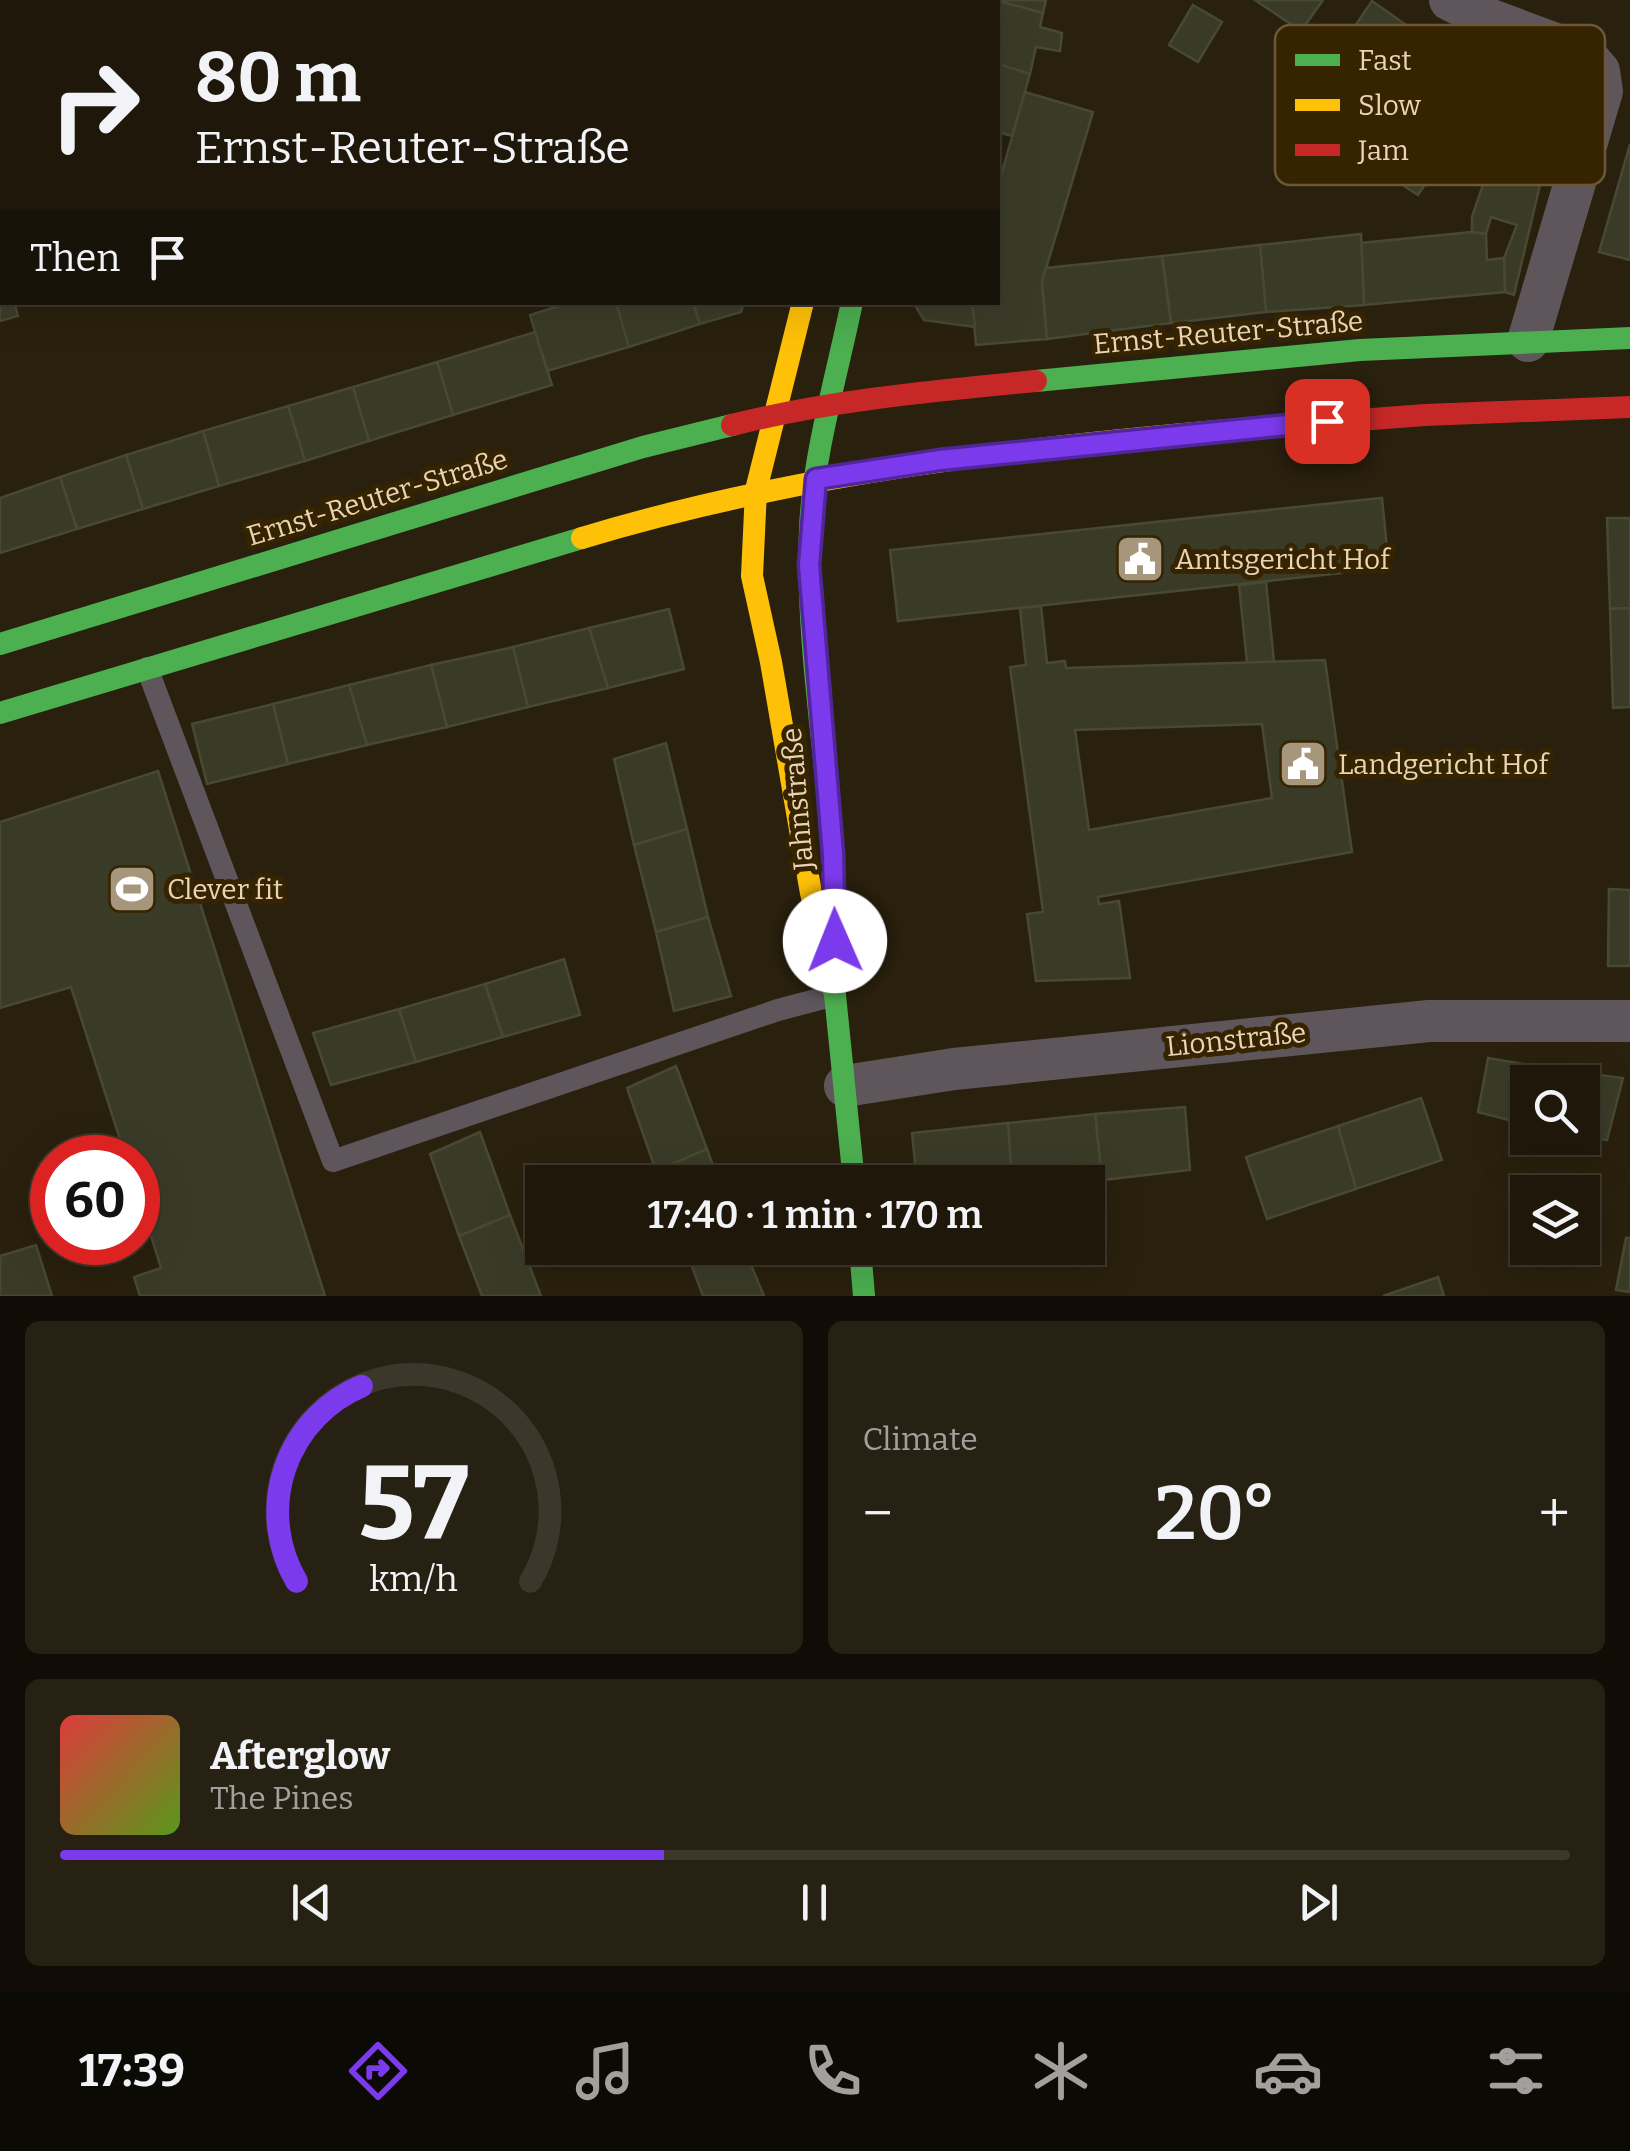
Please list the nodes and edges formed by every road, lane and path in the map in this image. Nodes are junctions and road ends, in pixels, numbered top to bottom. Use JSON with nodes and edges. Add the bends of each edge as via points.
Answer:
{"nodes":[{"id":1,"x":1450,"y":0,"type":"edge"},
{"id":2,"x":1504,"y":25,"type":"edge"},
{"id":3,"x":1574,"y":185,"type":"edge"},
{"id":4,"x":802,"y":305,"type":"edge"},
{"id":5,"x":851,"y":305,"type":"edge"},
{"id":6,"x":1630,"y":338,"type":"edge"},
{"id":7,"x":1528,"y":341,"type":"junction"},
{"id":8,"x":834,"y":404,"type":"junction"},
{"id":9,"x":1630,"y":407,"type":"edge"},
{"id":10,"x":774,"y":414,"type":"junction"},
{"id":11,"x":816,"y":479,"type":"junction"},
{"id":12,"x":756,"y":490,"type":"junction"},
{"id":13,"x":0,"y":644,"type":"edge"},
{"id":14,"x":147,"y":668,"type":"junction"},
{"id":15,"x":0,"y":713,"type":"edge"},
{"id":16,"x":833,"y":854,"type":"dead end"},
{"id":17,"x":835,"y":892,"type":"dead end"},
{"id":18,"x":834,"y":995,"type":"junction"},
{"id":19,"x":1630,"y":1021,"type":"edge"},
{"id":20,"x":845,"y":1086,"type":"junction"},
{"id":21,"x":852,"y":1165,"type":"edge"},
{"id":22,"x":861,"y":1265,"type":"edge"},
{"id":23,"x":864,"y":1296,"type":"edge"}],
"edges":[{"from":1,"to":2,"type":"street"},
{"from":3,"to":7,"type":"street"},
{"from":4,"to":10,"type":"main road"},
{"from":5,"to":8,"type":"main road"},
{"from":6,"to":7,"type":"main road","name":"Ernst-Reuter-Straße"},
{"from":7,"to":8,"type":"main road","name":"Ernst-Reuter-Straße","via":[[1171,366]]},
{"from":8,"to":10,"type":"main road","name":"Ernst-Reuter-Straße"},
{"from":8,"to":11,"type":"main road","name":"Jahnstraße"},
{"from":9,"to":11,"type":"main road","via":[[1424,414],[1175,434]]},
{"from":10,"to":12,"type":"main road","name":"Jahnstraße"},
{"from":10,"to":13,"type":"main road","name":"Ernst-Reuter-Straße","via":[[643,447]]},
{"from":11,"to":12,"type":"main road"},
{"from":11,"to":16,"type":"main road","name":"Jahnstraße","via":[[810,590]]},
{"from":12,"to":14,"type":"main road"},
{"from":12,"to":18,"type":"main road","name":"Jahnstraße","via":[[754,589]]},
{"from":14,"to":15,"type":"main road"},
{"from":14,"to":18,"type":"lane","via":[[333,1161]]},
{"from":17,"to":18,"type":"main road","name":"Jahnstraße"},
{"from":18,"to":20,"type":"main road","name":"Jahnstraße"},
{"from":19,"to":20,"type":"street","name":"Lionstraße","via":[[1429,1021]]},
{"from":20,"to":21,"type":"main road","name":"Jahnstraße"},
{"from":22,"to":23,"type":"main road"}]}
